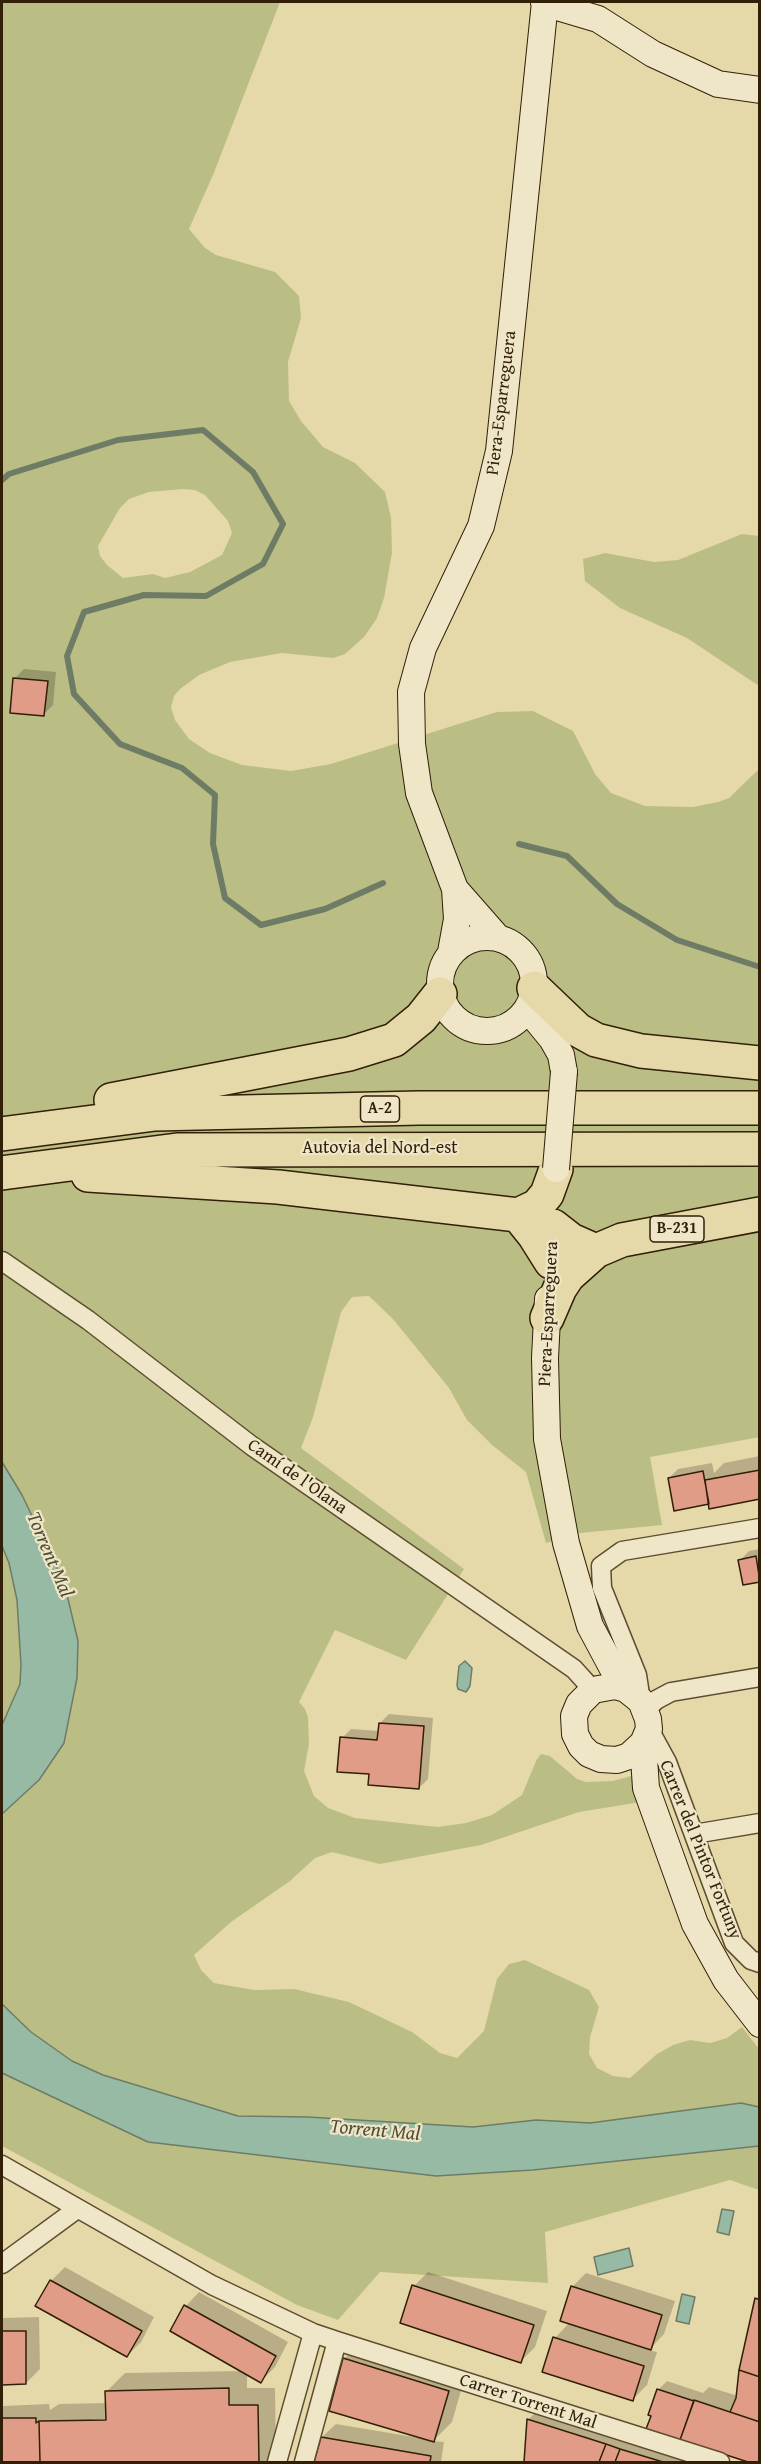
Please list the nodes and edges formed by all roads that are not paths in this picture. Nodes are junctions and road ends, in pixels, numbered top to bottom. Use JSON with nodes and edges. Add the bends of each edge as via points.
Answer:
{"nodes":[{"id":1,"x":545,"y":2,"type":"edge"},
{"id":2,"x":759,"y":90,"type":"edge"},
{"id":3,"x":455,"y":890,"type":"junction"},
{"id":4,"x":498,"y":938,"type":"junction"},
{"id":5,"x":451,"y":952,"type":"junction"},
{"id":6,"x":440,"y":994,"type":"junction"},
{"id":7,"x":530,"y":1000,"type":"junction"},
{"id":8,"x":759,"y":1063,"type":"edge"},
{"id":9,"x":759,"y":1108,"type":"edge"},
{"id":10,"x":2,"y":1123,"type":"edge"},
{"id":11,"x":2,"y":1134,"type":"edge"},
{"id":12,"x":759,"y":1149,"type":"edge"},
{"id":13,"x":36,"y":1167,"type":"junction"},
{"id":14,"x":2,"y":1173,"type":"edge"},
{"id":15,"x":556,"y":1181,"type":"junction"},
{"id":16,"x":759,"y":1214,"type":"edge"},
{"id":17,"x":518,"y":1215,"type":"junction"},
{"id":18,"x":553,"y":1226,"type":"junction"},
{"id":19,"x":596,"y":1251,"type":"junction"},
{"id":20,"x":2,"y":1261,"type":"edge"},
{"id":21,"x":551,"y":1262,"type":"junction"},
{"id":22,"x":547,"y":1318,"type":"junction"},
{"id":23,"x":759,"y":1528,"type":"edge"},
{"id":24,"x":590,"y":1626,"type":"junction"},
{"id":25,"x":759,"y":1677,"type":"edge"},
{"id":26,"x":594,"y":1690,"type":"junction"},
{"id":27,"x":641,"y":1714,"type":"junction"},
{"id":28,"x":617,"y":1760,"type":"junction"},
{"id":29,"x":646,"y":1788,"type":"junction"},
{"id":30,"x":759,"y":1823,"type":"edge"},
{"id":31,"x":694,"y":1834,"type":"junction"},
{"id":32,"x":759,"y":1963,"type":"edge"},
{"id":33,"x":751,"y":2003,"type":"edge"},
{"id":34,"x":759,"y":2024,"type":"edge"},
{"id":35,"x":2,"y":2165,"type":"edge"},
{"id":36,"x":77,"y":2209,"type":"junction"},
{"id":37,"x":2,"y":2264,"type":"edge"},
{"id":38,"x":313,"y":2333,"type":"junction"},
{"id":39,"x":337,"y":2341,"type":"junction"},
{"id":40,"x":277,"y":2463,"type":"edge"},
{"id":41,"x":304,"y":2463,"type":"edge"},
{"id":42,"x":720,"y":2463,"type":"edge"}],
"edges":[{"from":1,"to":2,"type":"main road","via":[[598,19],[653,54],[718,84]]},
{"from":1,"to":3,"type":"main road","name":"Piera-Esparreguera","via":[[499,451],[481,526],[423,648],[411,692],[412,744],[419,793]]},
{"from":3,"to":4,"type":"main road","name":"Piera-Esparreguera"},
{"from":3,"to":5,"type":"main road","name":"Piera-Esparreguera","via":[[458,920]]},
{"from":4,"to":5,"type":"main road","via":[[481,936],[467,940]]},
{"from":4,"to":7,"type":"main road","name":"Piera-Esparreguera","via":[[520,950],[529,961]]},
{"from":5,"to":6,"type":"main road","name":"Piera-Esparreguera","via":[[440,977]]},
{"from":6,"to":7,"type":"main road","via":[[456,1020],[477,1030],[500,1029],[514,1022]]},
{"from":6,"to":10,"type":"highway","via":[[421,1018],[394,1040],[349,1054]]},
{"from":7,"to":8,"type":"highway","via":[[596,1040],[641,1051]]},
{"from":7,"to":15,"type":"main road","name":"Piera-Esparreguera","number":"B-231","bridge":true,"via":[[534,1017],[561,1055],[564,1072]]},
{"from":9,"to":11,"type":"highway","name":"Autovia del Nord-est","number":"A-2","via":[[418,1108],[155,1114]]},
{"from":12,"to":13,"type":"highway","name":"Autovia del Nord-est","number":"A-2","via":[[177,1150]]},
{"from":13,"to":14,"type":"highway","name":"Autovia del Nord-est","number":"A-2"},
{"from":13,"to":17,"type":"highway","via":[[95,1177],[278,1187]]},
{"from":15,"to":17,"type":"highway","via":[[537,1206]]},
{"from":15,"to":18,"type":"main road","name":"Piera-Esparreguera","number":"B-231"},
{"from":16,"to":19,"type":"highway","number":"B-231","via":[[622,1240]]},
{"from":17,"to":21,"type":"highway"},
{"from":18,"to":19,"type":"highway","via":[[571,1240]]},
{"from":18,"to":21,"type":"main road","name":"Piera-Esparreguera","number":"B-231"},
{"from":19,"to":22,"type":"highway","number":"B-231","via":[[568,1276]]},
{"from":20,"to":26,"type":"street","name":"Camí de l'Olana","via":[[88,1320],[252,1446],[574,1669]]},
{"from":21,"to":22,"type":"main road","name":"Piera-Esparreguera","number":"B-231"},
{"from":22,"to":24,"type":"main road","name":"Piera-Esparreguera","number":"B-231","via":[[545,1411],[550,1465],[566,1543]]},
{"from":23,"to":27,"type":"street","name":"Carrer del Pintor Fortuny","via":[[622,1551],[601,1566],[602,1588],[637,1675]]},
{"from":24,"to":26,"type":"main road","name":"Piera-Esparreguera","number":"B-231"},
{"from":24,"to":27,"type":"main road","name":"Piera-Esparreguera","number":"B-231"},
{"from":25,"to":27,"type":"street","via":[[671,1692]]},
{"from":26,"to":27,"type":"main road","via":[[615,1686]]},
{"from":26,"to":28,"type":"main road","via":[[579,1704],[574,1716],[575,1734],[589,1754],[601,1760]]},
{"from":27,"to":28,"type":"main road","via":[[629,1756]]},
{"from":27,"to":29,"type":"main road","name":"Piera-Esparreguera","number":"B-231"},
{"from":27,"to":31,"type":"street","name":"Carrer del Pintor Fortuny","via":[[667,1762]]},
{"from":28,"to":29,"type":"main road","number":"B-231"},
{"from":29,"to":33,"type":"main road","number":"B-231","via":[[695,1924]]},
{"from":30,"to":31,"type":"street"},
{"from":31,"to":32,"type":"street","name":"Carrer del Pintor Fortuny","via":[[734,1943]]},
{"from":33,"to":34,"type":"main road","number":"B-231"},
{"from":35,"to":36,"type":"street"},
{"from":36,"to":37,"type":"street"},
{"from":36,"to":38,"type":"street","via":[[212,2285]]},
{"from":38,"to":39,"type":"street","name":"Carrer Torrent Mal"},
{"from":38,"to":40,"type":"street"},
{"from":39,"to":41,"type":"street"},
{"from":39,"to":42,"type":"street","name":"Carrer Torrent Mal"}]}
